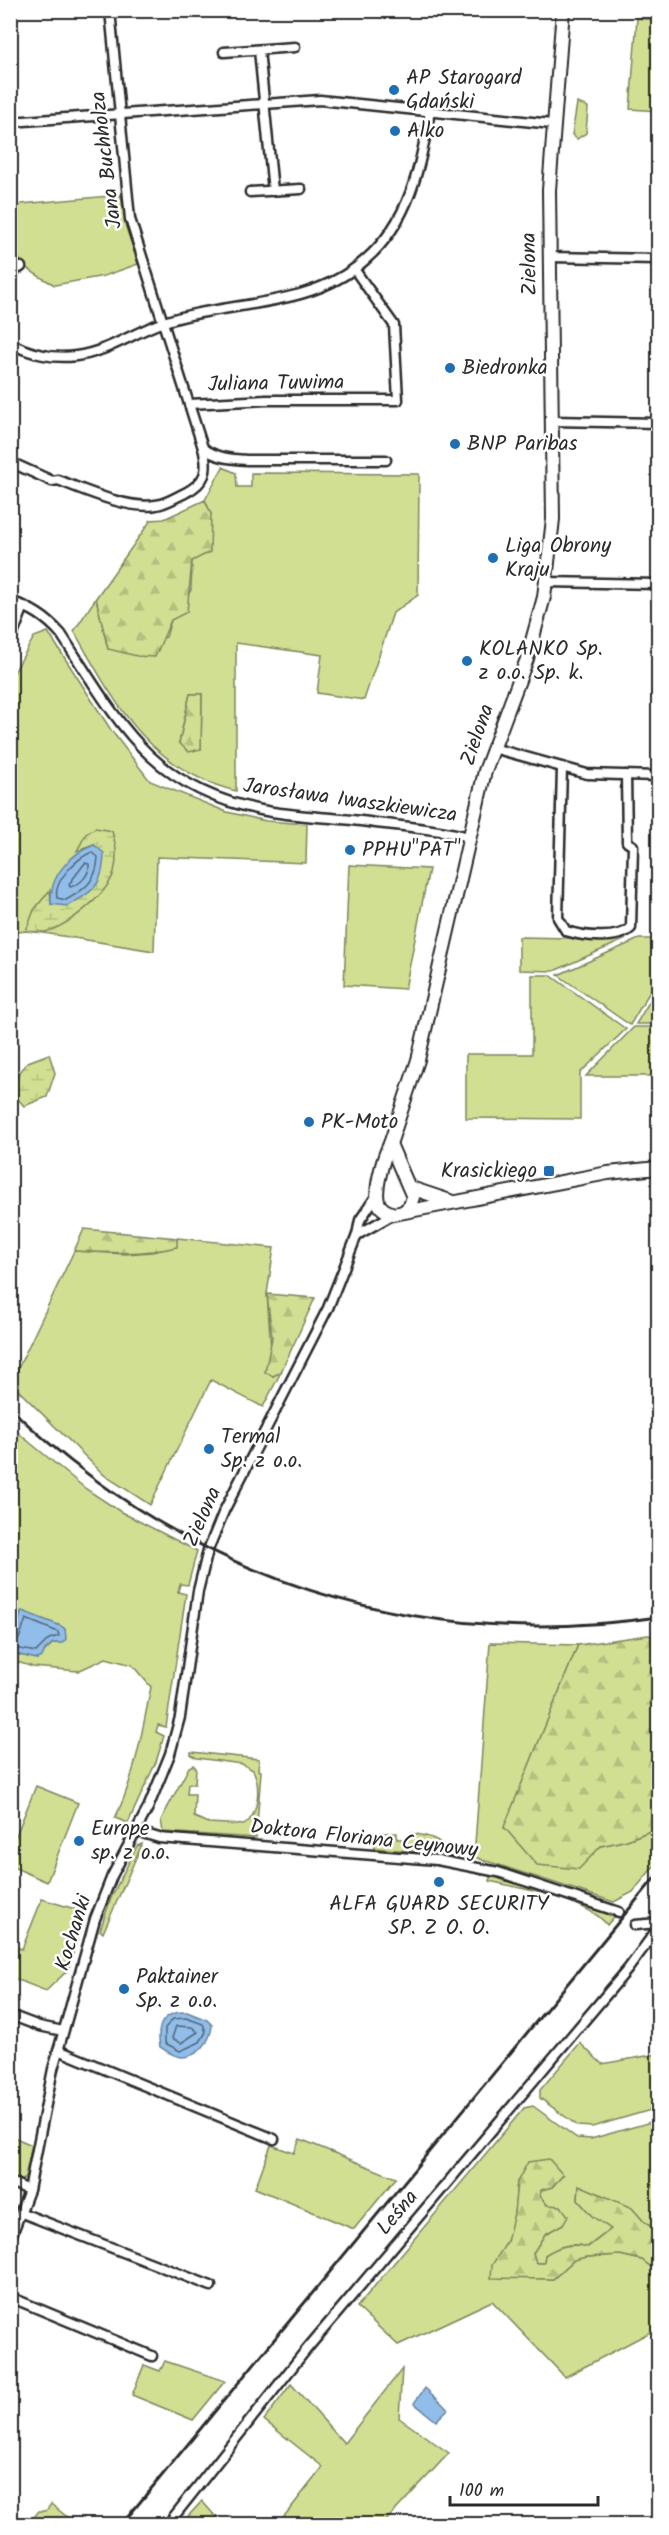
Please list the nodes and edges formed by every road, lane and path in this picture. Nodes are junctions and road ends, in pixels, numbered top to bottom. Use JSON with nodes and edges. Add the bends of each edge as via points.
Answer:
{"nodes":[{"id":1,"x":110,"y":10,"type":"edge"},
{"id":2,"x":563,"y":10,"type":"edge"},
{"id":3,"x":295,"y":47,"type":"dead end"},
{"id":4,"x":259,"y":50,"type":"junction"},
{"id":5,"x":224,"y":52,"type":"dead end"},
{"id":6,"x":264,"y":103,"type":"junction"},
{"id":7,"x":430,"y":111,"type":"junction"},
{"id":8,"x":119,"y":114,"type":"junction"},
{"id":9,"x":10,"y":122,"type":"edge"},
{"id":10,"x":552,"y":124,"type":"junction"},
{"id":11,"x":301,"y":189,"type":"dead end"},
{"id":12,"x":273,"y":190,"type":"junction"},
{"id":13,"x":250,"y":192,"type":"dead end"},
{"id":14,"x":553,"y":257,"type":"junction"},
{"id":15,"x":658,"y":259,"type":"edge"},
{"id":16,"x":21,"y":267,"type":"dead end"},
{"id":17,"x":354,"y":269,"type":"junction"},
{"id":18,"x":10,"y":273,"type":"edge"},
{"id":19,"x":162,"y":322,"type":"junction"},
{"id":20,"x":10,"y":343,"type":"edge"},
{"id":21,"x":189,"y":404,"type":"junction"},
{"id":22,"x":552,"y":421,"type":"junction"},
{"id":23,"x":658,"y":423,"type":"edge"},
{"id":24,"x":204,"y":448,"type":"junction"},
{"id":25,"x":386,"y":460,"type":"dead end"},
{"id":26,"x":10,"y":462,"type":"edge"},
{"id":27,"x":546,"y":582,"type":"junction"},
{"id":28,"x":658,"y":584,"type":"edge"},
{"id":29,"x":10,"y":601,"type":"edge"},
{"id":30,"x":24,"y":606,"type":"junction"},
{"id":31,"x":10,"y":642,"type":"edge"},
{"id":32,"x":493,"y":748,"type":"junction"},
{"id":33,"x":562,"y":768,"type":"junction"},
{"id":34,"x":626,"y":775,"type":"junction"},
{"id":35,"x":658,"y":776,"type":"edge"},
{"id":36,"x":468,"y":837,"type":"junction"},
{"id":37,"x":390,"y":1143,"type":"junction"},
{"id":38,"x":658,"y":1168,"type":"edge"},
{"id":39,"x":409,"y":1185,"type":"junction"},
{"id":40,"x":378,"y":1191,"type":"junction"},
{"id":41,"x":450,"y":1202,"type":"junction"},
{"id":42,"x":398,"y":1213,"type":"junction"},
{"id":43,"x":357,"y":1235,"type":"junction"},
{"id":44,"x":136,"y":1831,"type":"junction"},
{"id":45,"x":619,"y":1912,"type":"dead end"},
{"id":46,"x":658,"y":1923,"type":"edge"},
{"id":47,"x":635,"y":1925,"type":"dead end"},
{"id":48,"x":658,"y":1928,"type":"edge"},
{"id":49,"x":10,"y":2015,"type":"edge"},
{"id":50,"x":63,"y":2031,"type":"junction"},
{"id":51,"x":58,"y":2050,"type":"junction"},
{"id":52,"x":274,"y":2139,"type":"dead end"},
{"id":53,"x":10,"y":2182,"type":"edge"},
{"id":54,"x":29,"y":2190,"type":"junction"},
{"id":55,"x":22,"y":2213,"type":"junction"},
{"id":56,"x":10,"y":2240,"type":"edge"},
{"id":57,"x":211,"y":2286,"type":"dead end"},
{"id":58,"x":10,"y":2297,"type":"edge"},
{"id":59,"x":152,"y":2356,"type":"dead end"},
{"id":60,"x":168,"y":2524,"type":"edge"}],
"edges":[{"from":1,"to":8,"type":"street","name":"Jana Buchholza"},
{"from":2,"to":10,"type":"street","name":"Zielona"},
{"from":3,"to":4,"type":"street"},
{"from":4,"to":5,"type":"street"},
{"from":4,"to":6,"type":"street"},
{"from":6,"to":7,"type":"street","via":[[334,100]]},
{"from":6,"to":8,"type":"street"},
{"from":6,"to":12,"type":"street"},
{"from":7,"to":10,"type":"street"},
{"from":7,"to":17,"type":"street","via":[[404,212],[389,236]]},
{"from":8,"to":9,"type":"street"},
{"from":8,"to":19,"type":"street","name":"Jana Buchholza","via":[[130,219]]},
{"from":10,"to":14,"type":"street","name":"Zielona"},
{"from":11,"to":12,"type":"street"},
{"from":12,"to":13,"type":"street"},
{"from":14,"to":15,"type":"street"},
{"from":14,"to":22,"type":"street","name":"Zielona"},
{"from":16,"to":18,"type":"street"},
{"from":17,"to":19,"type":"street","via":[[328,284],[289,296]]},
{"from":17,"to":21,"type":"street","name":"Juliana Tuwima","via":[[394,325],[398,400]]},
{"from":19,"to":20,"type":"street","via":[[76,356],[44,355]]},
{"from":19,"to":21,"type":"street","name":"Jana Buchholza"},
{"from":21,"to":24,"type":"street","name":"Juliana Tuwima"},
{"from":22,"to":23,"type":"street"},
{"from":22,"to":27,"type":"street","name":"Zielona","via":[[553,519]]},
{"from":24,"to":25,"type":"street","via":[[213,455],[247,460]]},
{"from":24,"to":26,"type":"street","name":"Juliana Tuwima","via":[[207,472],[198,486],[165,503],[145,506],[52,481]]},
{"from":27,"to":28,"type":"street"},
{"from":27,"to":32,"type":"street","name":"Zielona","via":[[534,636]]},
{"from":29,"to":30,"type":"street","name":"Jarosława Iwaszkiewicza"},
{"from":30,"to":31,"type":"street"},
{"from":30,"to":36,"type":"street","name":"Jarosława Iwaszkiewicza","via":[[49,620],[61,633],[127,734],[147,755],[191,786],[263,811]]},
{"from":32,"to":33,"type":"street"},
{"from":32,"to":36,"type":"street","name":"Zielona"},
{"from":33,"to":34,"type":"street","via":[[587,774]]},
{"from":33,"to":34,"type":"street","via":[[558,918],[566,931],[577,935],[619,935],[631,928],[633,846],[627,842]]},
{"from":34,"to":35,"type":"street"},
{"from":36,"to":37,"type":"street","name":"Zielona","via":[[418,1060]]},
{"from":37,"to":39,"type":"street"},
{"from":37,"to":40,"type":"street","name":"Zielona","via":[[384,1153]]},
{"from":38,"to":41,"type":"street","via":[[608,1173]]},
{"from":39,"to":40,"type":"street","via":[[397,1178],[386,1180]]},
{"from":39,"to":41,"type":"street"},
{"from":39,"to":42,"type":"street","via":[[413,1197],[410,1206]]},
{"from":40,"to":42,"type":"street","via":[[379,1204],[385,1211]]},
{"from":40,"to":43,"type":"street","name":"Zielona","via":[[360,1220]]},
{"from":41,"to":42,"type":"street"},
{"from":42,"to":43,"type":"street"},
{"from":43,"to":44,"type":"street","name":"Zielona","via":[[323,1318],[211,1541],[200,1580],[180,1717],[161,1781]]},
{"from":44,"to":45,"type":"street","name":"Doktora Floriana Ceynowy","via":[[159,1838],[437,1860],[498,1872]]},
{"from":44,"to":50,"type":"street","name":"Kochanki","via":[[102,1900]]},
{"from":46,"to":47,"type":"street"},
{"from":48,"to":60,"type":"street","name":"Leśna","via":[[628,1969],[306,2350]]},
{"from":49,"to":50,"type":"street"},
{"from":50,"to":51,"type":"street","name":"Kochanki"},
{"from":51,"to":52,"type":"street"},
{"from":51,"to":54,"type":"street","name":"Kochanki"},
{"from":53,"to":54,"type":"street"},
{"from":54,"to":55,"type":"street","name":"Kochanki"},
{"from":55,"to":56,"type":"street","name":"Kochanki"},
{"from":55,"to":57,"type":"street"},
{"from":58,"to":59,"type":"street"}]}
